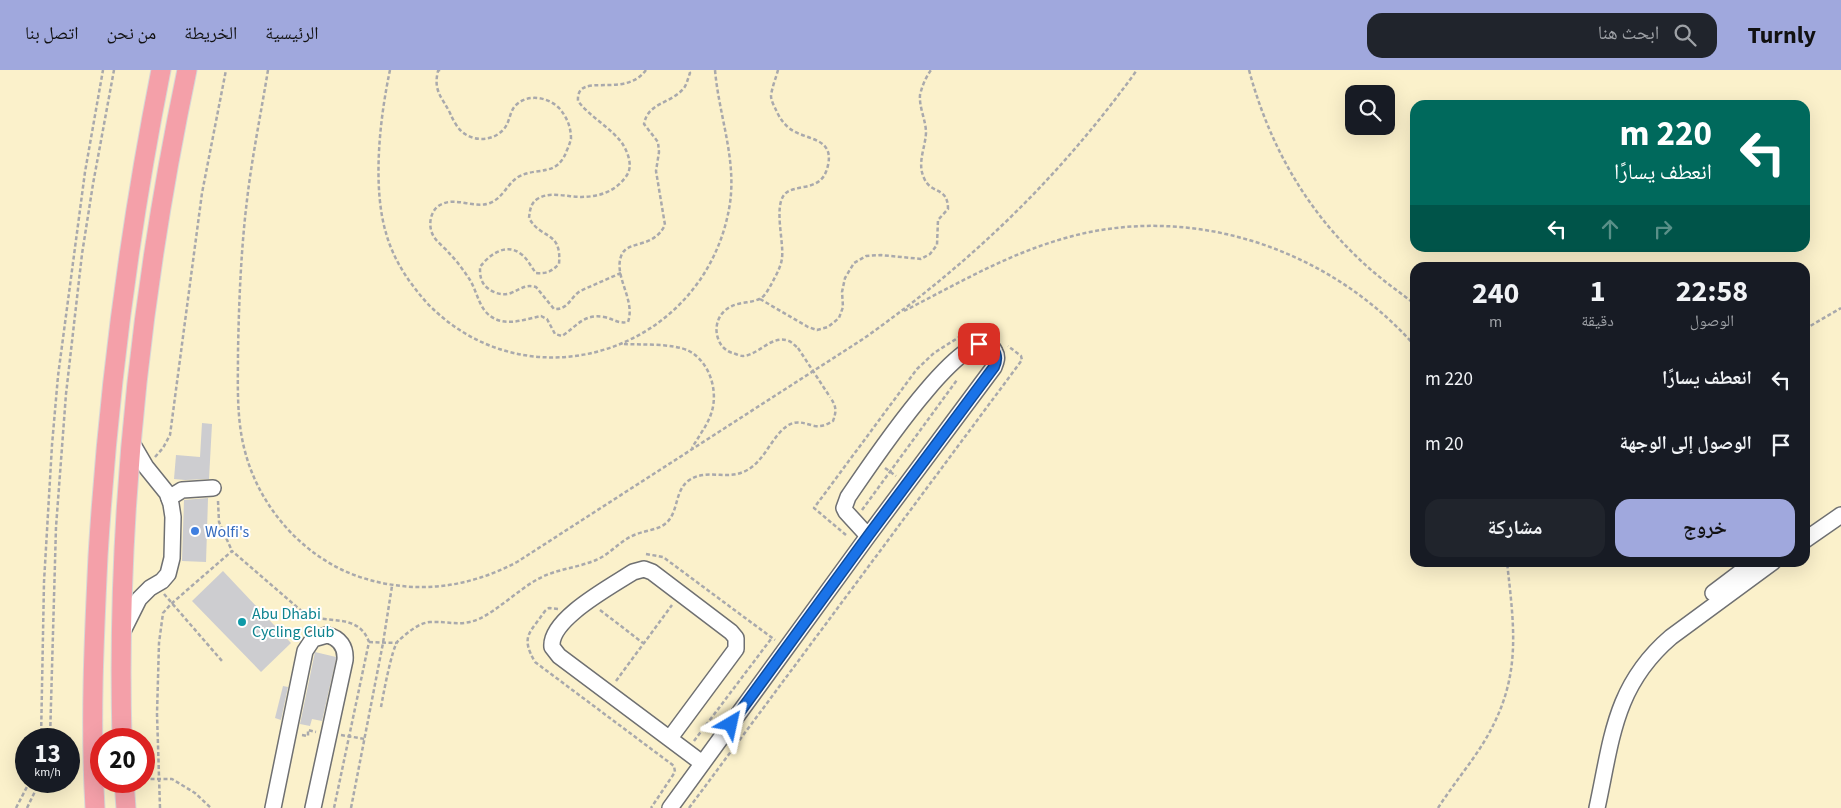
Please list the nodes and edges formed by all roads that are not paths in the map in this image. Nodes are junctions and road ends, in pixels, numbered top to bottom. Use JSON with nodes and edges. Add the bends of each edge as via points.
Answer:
{"nodes":[{"id":1,"x":161,"y":70,"type":"edge"},
{"id":2,"x":187,"y":70,"type":"edge"},
{"id":3,"x":132,"y":443,"type":"junction"},
{"id":4,"x":213,"y":488,"type":"road end"},
{"id":5,"x":169,"y":498,"type":"junction"},
{"id":6,"x":1841,"y":502,"type":"edge"},
{"id":7,"x":1841,"y":515,"type":"edge"},
{"id":8,"x":1810,"y":524,"type":"edge"},
{"id":9,"x":868,"y":536,"type":"junction"},
{"id":10,"x":1810,"y":537,"type":"edge"},
{"id":11,"x":1747,"y":567,"type":"edge"},
{"id":12,"x":1766,"y":567,"type":"edge"},
{"id":13,"x":122,"y":636,"type":"junction"},
{"id":14,"x":122,"y":728,"type":"edge"},
{"id":15,"x":670,"y":738,"type":"junction"},
{"id":16,"x":702,"y":763,"type":"junction"},
{"id":17,"x":125,"y":793,"type":"edge"},
{"id":18,"x":95,"y":808,"type":"edge"},
{"id":19,"x":126,"y":808,"type":"edge"},
{"id":20,"x":273,"y":808,"type":"edge"},
{"id":21,"x":312,"y":808,"type":"edge"},
{"id":22,"x":670,"y":808,"type":"edge"},
{"id":23,"x":1588,"y":808,"type":"edge"},
{"id":24,"x":1597,"y":808,"type":"edge"}],
"edges":[{"from":1,"to":18,"type":"main road","via":[[127,262],[108,422],[94,666],[92,750]]},
{"from":2,"to":3,"type":"main road","via":[[154,258]]},
{"from":3,"to":5,"type":"street"},
{"from":3,"to":13,"type":"main road","via":[[124,543]]},
{"from":4,"to":5,"type":"street","via":[[182,490]]},
{"from":5,"to":13,"type":"street","via":[[173,517],[172,558],[168,574],[139,599]]},
{"from":6,"to":8,"type":"street"},
{"from":7,"to":10,"type":"street"},
{"from":9,"to":9,"type":"street","via":[[994,367],[995,352],[988,345],[974,347],[934,380],[845,502],[848,527]]},
{"from":9,"to":16,"type":"street"},
{"from":11,"to":23,"type":"street","via":[[1652,640],[1630,668],[1608,718]]},
{"from":12,"to":24,"type":"street","via":[[1671,636],[1640,669],[1619,710]]},
{"from":13,"to":14,"type":"main road"},
{"from":15,"to":15,"type":"street","via":[[737,646],[736,638],[652,572],[640,569],[572,612],[553,636],[552,647],[559,656]]},
{"from":15,"to":16,"type":"street"},
{"from":16,"to":22,"type":"street"},
{"from":17,"to":19,"type":"main road"},
{"from":20,"to":21,"type":"street","via":[[305,651],[313,639],[327,635],[340,642],[345,660]]}]}
